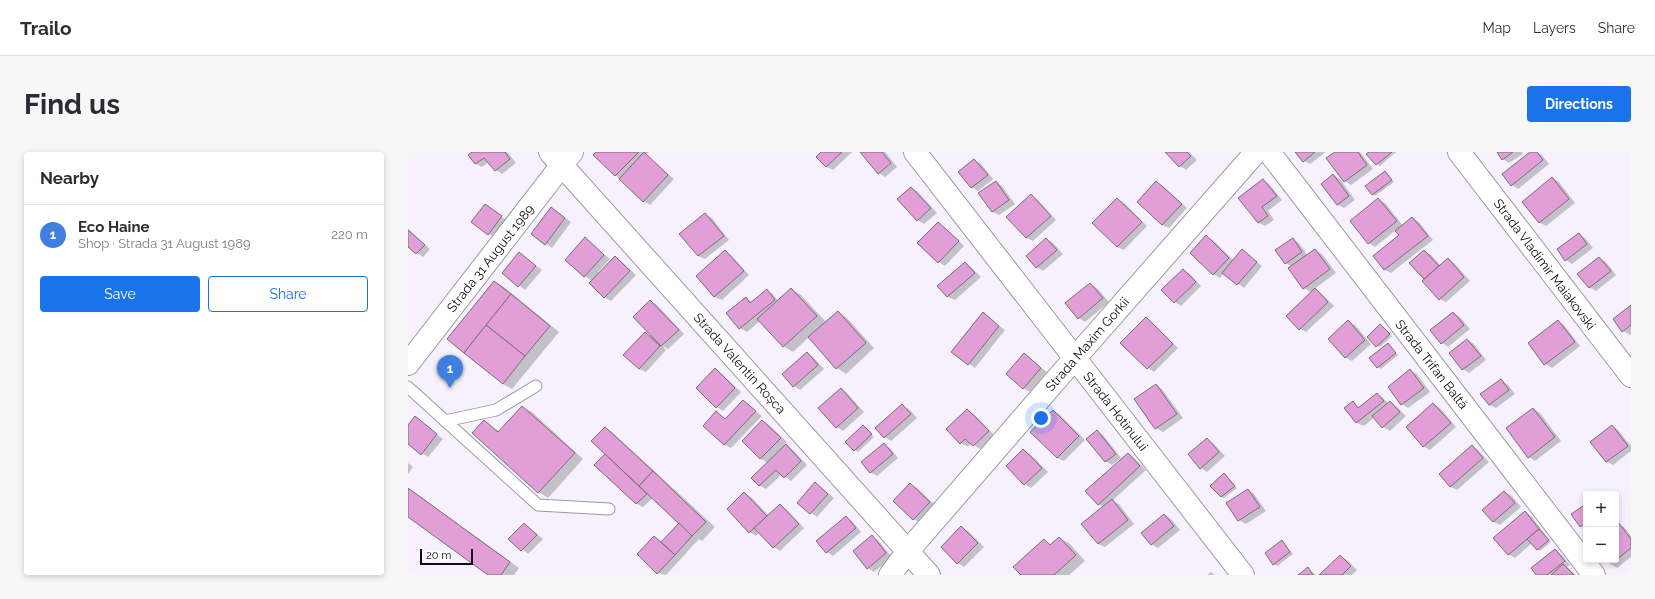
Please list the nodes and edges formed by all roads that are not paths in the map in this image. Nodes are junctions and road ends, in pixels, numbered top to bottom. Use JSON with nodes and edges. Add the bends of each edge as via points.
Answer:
{"nodes":[{"id":1,"x":915,"y":152,"type":"edge"},
{"id":2,"x":1256,"y":152,"type":"edge"},
{"id":3,"x":1269,"y":152,"type":"edge"},
{"id":4,"x":1459,"y":152,"type":"edge"},
{"id":5,"x":562,"y":156,"type":"edge"},
{"id":6,"x":1075,"y":358,"type":"junction"},
{"id":7,"x":408,"y":364,"type":"edge"},
{"id":8,"x":1631,"y":376,"type":"edge"},
{"id":9,"x":536,"y":386,"type":"dead end"},
{"id":10,"x":408,"y":387,"type":"edge"},
{"id":11,"x":445,"y":421,"type":"junction"},
{"id":12,"x":610,"y":509,"type":"dead end"},
{"id":13,"x":908,"y":551,"type":"junction"},
{"id":14,"x":890,"y":575,"type":"edge"},
{"id":15,"x":929,"y":575,"type":"edge"},
{"id":16,"x":1243,"y":575,"type":"edge"},
{"id":17,"x":1594,"y":575,"type":"edge"}],
"edges":[{"from":1,"to":6,"type":"street","name":"Strada Hotinului"},
{"from":2,"to":6,"type":"street","name":"Strada Maxim Gorkii"},
{"from":3,"to":17,"type":"street","name":"Strada Trifan Baltă"},
{"from":4,"to":8,"type":"street","name":"Strada Vladimir Maiakovski"},
{"from":5,"to":7,"type":"street","name":"Strada 31 August 1989"},
{"from":5,"to":13,"type":"street","name":"Strada Valentin Roșca"},
{"from":6,"to":13,"type":"street","name":"Strada Maxim Gorkii"},
{"from":6,"to":16,"type":"street","name":"Strada Hotinului"},
{"from":9,"to":11,"type":"lane","via":[[496,410]]},
{"from":10,"to":11,"type":"lane"},
{"from":11,"to":12,"type":"lane","via":[[538,505]]},
{"from":13,"to":14,"type":"street","name":"Strada Maxim Gorkii"},
{"from":13,"to":15,"type":"street","name":"Strada Valentin Roșca"}]}
